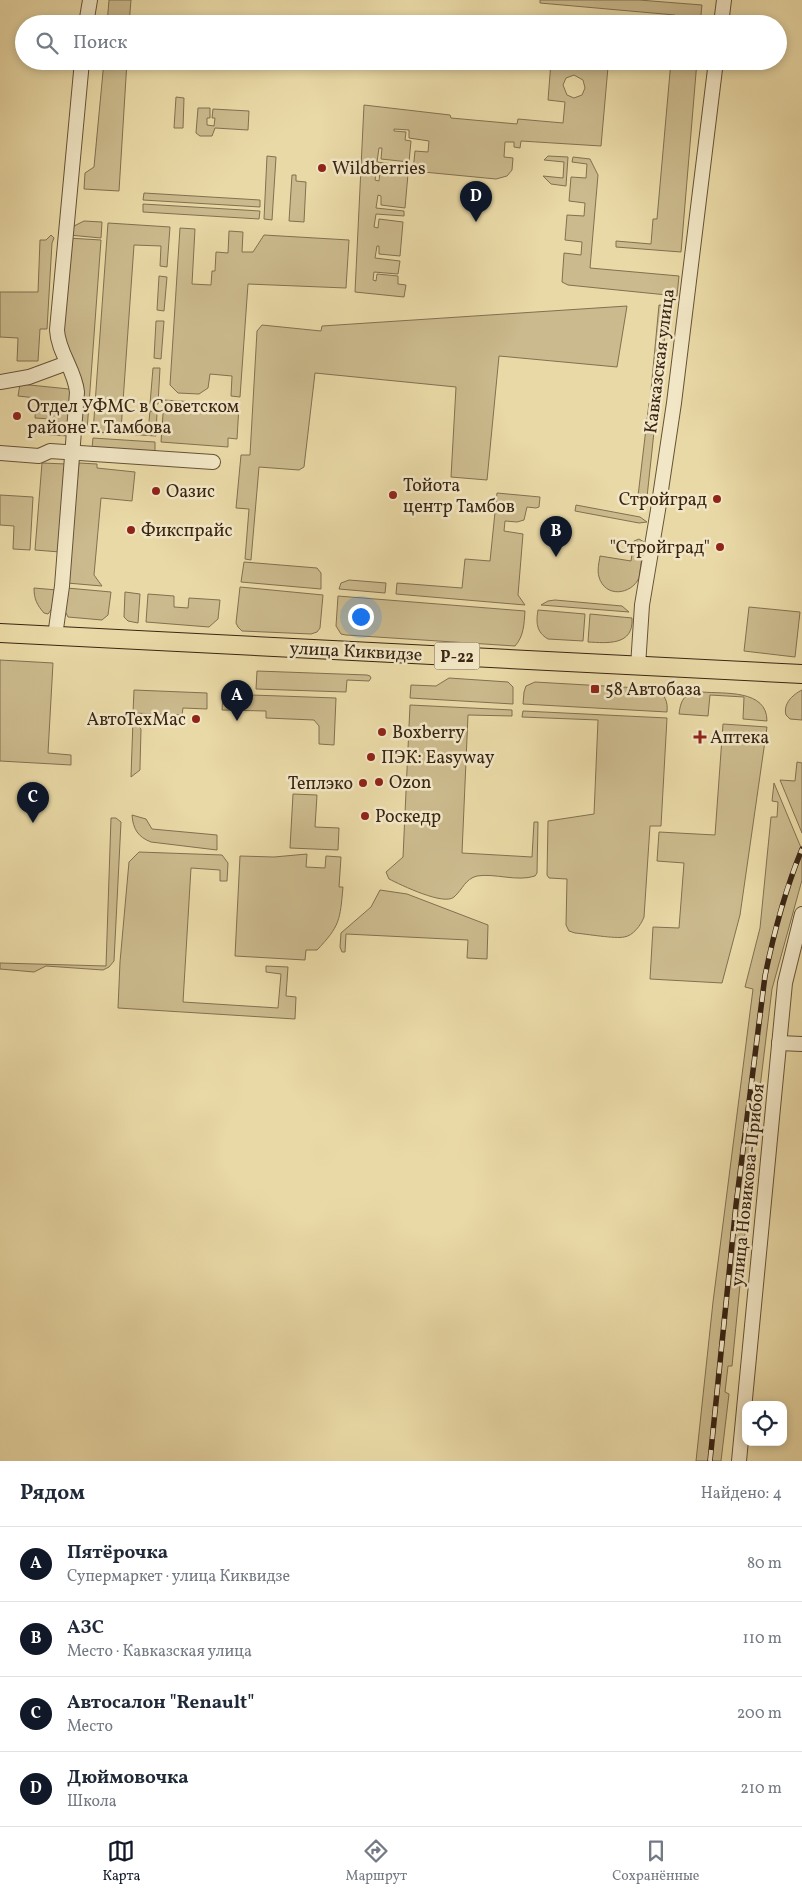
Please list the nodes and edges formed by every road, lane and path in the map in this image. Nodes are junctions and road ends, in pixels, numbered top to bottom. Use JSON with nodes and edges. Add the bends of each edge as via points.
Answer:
{"nodes":[{"id":1,"x":90,"y":0,"type":"edge"},
{"id":2,"x":724,"y":0,"type":"edge"},
{"id":3,"x":88,"y":15,"type":"edge"},
{"id":4,"x":722,"y":15,"type":"edge"},
{"id":5,"x":81,"y":70,"type":"edge"},
{"id":6,"x":715,"y":70,"type":"edge"},
{"id":7,"x":67,"y":363,"type":"junction"},
{"id":8,"x":0,"y":382,"type":"edge"},
{"id":9,"x":0,"y":453,"type":"edge"},
{"id":10,"x":73,"y":453,"type":"junction"},
{"id":11,"x":213,"y":462,"type":"dead end"},
{"id":12,"x":0,"y":633,"type":"edge"},
{"id":13,"x":55,"y":636,"type":"junction"},
{"id":14,"x":638,"y":666,"type":"junction"},
{"id":15,"x":802,"y":674,"type":"edge"},
{"id":16,"x":802,"y":914,"type":"edge"},
{"id":17,"x":779,"y":1043,"type":"junction"},
{"id":18,"x":802,"y":1044,"type":"edge"},
{"id":19,"x":738,"y":1461,"type":"edge"}],
"edges":[{"from":1,"to":3,"type":"street"},
{"from":2,"to":4,"type":"street"},
{"from":5,"to":7,"type":"street","via":[[57,330]]},
{"from":6,"to":14,"type":"street","name":"Кавказская улица","via":[[674,402],[642,604]]},
{"from":7,"to":8,"type":"street","via":[[29,377]]},
{"from":7,"to":10,"type":"street","via":[[77,385]]},
{"from":9,"to":10,"type":"street","via":[[39,456],[50,451]]},
{"from":10,"to":11,"type":"street"},
{"from":10,"to":13,"type":"street"},
{"from":12,"to":13,"type":"main road","name":"улица Киквидзе","number":"Р-22"},
{"from":13,"to":14,"type":"main road","name":"улица Киквидзе","number":"Р-22"},
{"from":14,"to":15,"type":"main road","name":"улица Киквидзе","number":"Р-22"},
{"from":16,"to":17,"type":"street","name":"улица Новикова-Прибоя","via":[[786,984]]},
{"from":17,"to":18,"type":"street"},
{"from":17,"to":19,"type":"street","name":"улица Новикова-Прибоя"}]}
